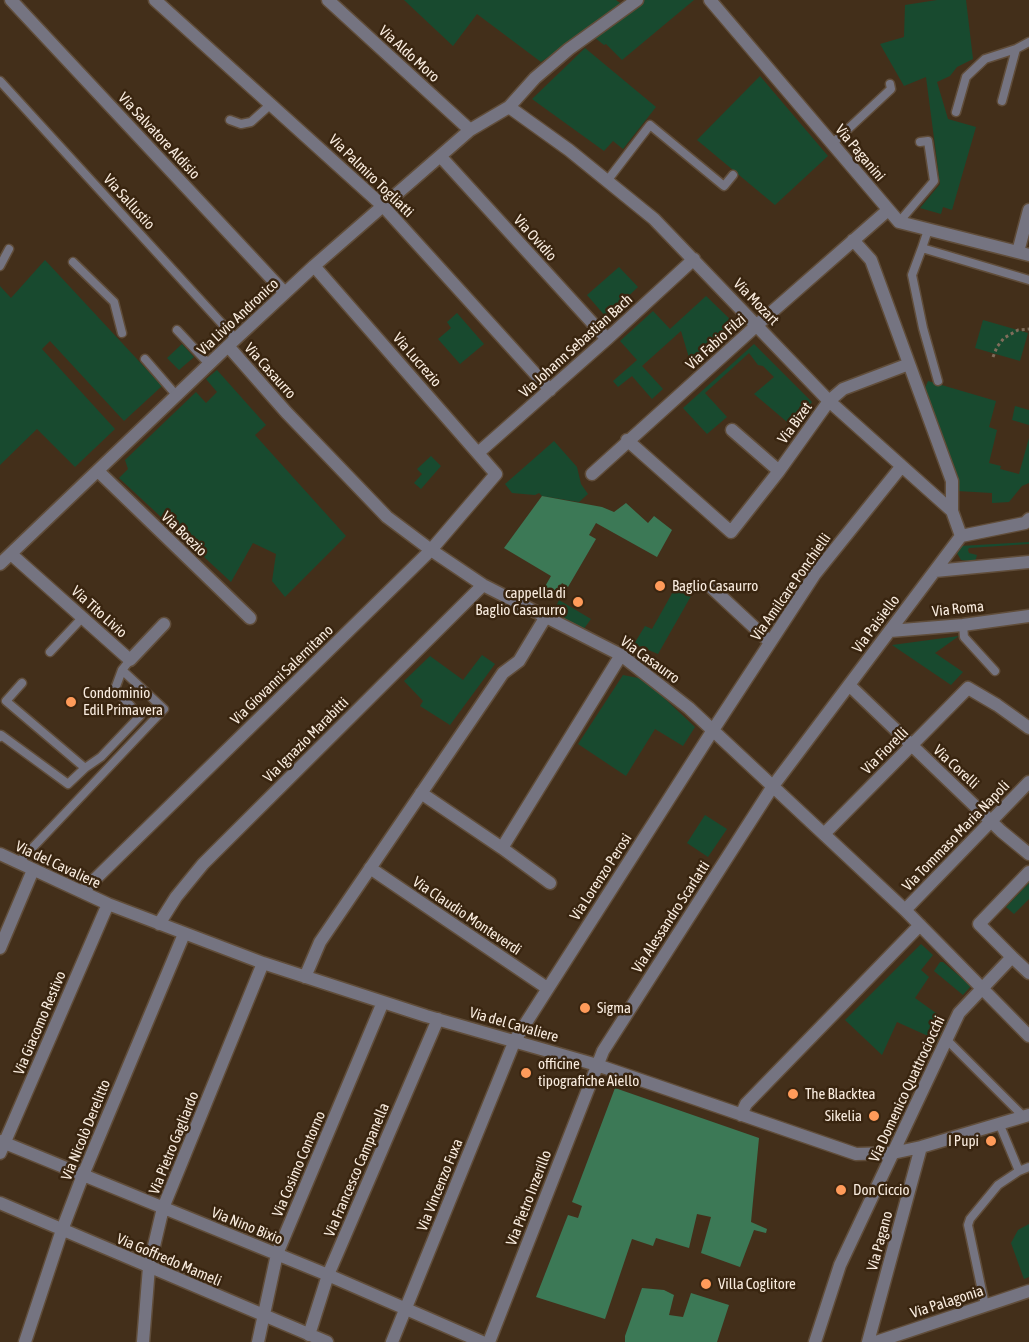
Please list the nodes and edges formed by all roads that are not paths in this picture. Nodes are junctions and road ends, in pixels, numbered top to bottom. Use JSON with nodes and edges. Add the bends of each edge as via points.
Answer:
{"nodes":[{"id":1,"x":11,"y":0,"type":"edge"},
{"id":2,"x":155,"y":0,"type":"edge"},
{"id":3,"x":328,"y":0,"type":"edge"},
{"id":4,"x":637,"y":0,"type":"edge"},
{"id":5,"x":710,"y":0,"type":"edge"},
{"id":6,"x":1029,"y":42,"type":"edge"},
{"id":7,"x":1016,"y":49,"type":"junction"},
{"id":8,"x":1,"y":82,"type":"edge"},
{"id":9,"x":890,"y":84,"type":"dead end"},
{"id":10,"x":1002,"y":101,"type":"dead end"},
{"id":11,"x":270,"y":104,"type":"junction"},
{"id":12,"x":509,"y":107,"type":"junction"},
{"id":13,"x":956,"y":112,"type":"dead end"},
{"id":14,"x":230,"y":120,"type":"dead end"},
{"id":15,"x":470,"y":130,"type":"junction"},
{"id":16,"x":920,"y":142,"type":"dead end"},
{"id":17,"x":833,"y":143,"type":"junction"},
{"id":18,"x":441,"y":157,"type":"junction"},
{"id":19,"x":733,"y":175,"type":"dead end"},
{"id":20,"x":607,"y":181,"type":"junction"},
{"id":21,"x":384,"y":207,"type":"junction"},
{"id":22,"x":888,"y":210,"type":"junction"},
{"id":23,"x":1029,"y":210,"type":"edge"},
{"id":24,"x":898,"y":222,"type":"junction"},
{"id":25,"x":928,"y":230,"type":"junction"},
{"id":26,"x":853,"y":240,"type":"junction"},
{"id":27,"x":922,"y":248,"type":"junction"},
{"id":28,"x":9,"y":249,"type":"dead end"},
{"id":29,"x":1023,"y":254,"type":"edge"},
{"id":30,"x":694,"y":259,"type":"junction"},
{"id":31,"x":73,"y":262,"type":"dead end"},
{"id":32,"x":0,"y":266,"type":"edge"},
{"id":33,"x":314,"y":266,"type":"junction"},
{"id":34,"x":1029,"y":280,"type":"edge"},
{"id":35,"x":285,"y":293,"type":"junction"},
{"id":36,"x":757,"y":325,"type":"junction"},
{"id":37,"x":177,"y":330,"type":"dead end"},
{"id":38,"x":122,"y":333,"type":"dead end"},
{"id":39,"x":607,"y":339,"type":"junction"},
{"id":40,"x":232,"y":343,"type":"junction"},
{"id":41,"x":145,"y":359,"type":"dead end"},
{"id":42,"x":209,"y":364,"type":"junction"},
{"id":43,"x":909,"y":364,"type":"junction"},
{"id":44,"x":938,"y":381,"type":"dead end"},
{"id":45,"x":550,"y":390,"type":"junction"},
{"id":46,"x":177,"y":396,"type":"junction"},
{"id":47,"x":829,"y":401,"type":"junction"},
{"id":48,"x":732,"y":430,"type":"dead end"},
{"id":49,"x":627,"y":440,"type":"junction"},
{"id":50,"x":478,"y":453,"type":"junction"},
{"id":51,"x":901,"y":467,"type":"junction"},
{"id":52,"x":98,"y":471,"type":"junction"},
{"id":53,"x":779,"y":471,"type":"junction"},
{"id":54,"x":496,"y":474,"type":"joint"},
{"id":55,"x":592,"y":474,"type":"dead end"},
{"id":56,"x":952,"y":511,"type":"junction"},
{"id":57,"x":1029,"y":519,"type":"edge"},
{"id":58,"x":961,"y":536,"type":"junction"},
{"id":59,"x":431,"y":550,"type":"junction"},
{"id":60,"x":10,"y":554,"type":"junction"},
{"id":61,"x":1029,"y":562,"type":"edge"},
{"id":62,"x":0,"y":564,"type":"edge"},
{"id":63,"x":935,"y":571,"type":"junction"},
{"id":64,"x":483,"y":585,"type":"junction"},
{"id":65,"x":712,"y":588,"type":"dead end"},
{"id":66,"x":1029,"y":616,"type":"edge"},
{"id":67,"x":82,"y":618,"type":"junction"},
{"id":68,"x":250,"y":618,"type":"dead end"},
{"id":69,"x":545,"y":618,"type":"junction"},
{"id":70,"x":164,"y":624,"type":"dead end"},
{"id":71,"x":963,"y":625,"type":"junction"},
{"id":72,"x":890,"y":631,"type":"junction"},
{"id":73,"x":770,"y":642,"type":"junction"},
{"id":74,"x":50,"y":652,"type":"dead end"},
{"id":75,"x":621,"y":655,"type":"junction"},
{"id":76,"x":126,"y":665,"type":"junction"},
{"id":77,"x":994,"y":671,"type":"dead end"},
{"id":78,"x":22,"y":683,"type":"dead end"},
{"id":79,"x":849,"y":685,"type":"junction"},
{"id":80,"x":1029,"y":728,"type":"edge"},
{"id":81,"x":713,"y":730,"type":"junction"},
{"id":82,"x":0,"y":737,"type":"edge"},
{"id":83,"x":912,"y":746,"type":"junction"},
{"id":84,"x":85,"y":768,"type":"junction"},
{"id":85,"x":1029,"y":783,"type":"edge"},
{"id":86,"x":773,"y":786,"type":"junction"},
{"id":87,"x":421,"y":793,"type":"junction"},
{"id":88,"x":992,"y":821,"type":"junction"},
{"id":89,"x":824,"y":834,"type":"junction"},
{"id":90,"x":502,"y":848,"type":"junction"},
{"id":91,"x":0,"y":854,"type":"edge"},
{"id":92,"x":1029,"y":854,"type":"edge"},
{"id":93,"x":18,"y":863,"type":"junction"},
{"id":94,"x":370,"y":868,"type":"junction"},
{"id":95,"x":33,"y":870,"type":"junction"},
{"id":96,"x":1029,"y":872,"type":"edge"},
{"id":97,"x":550,"y":883,"type":"dead end"},
{"id":98,"x":82,"y":892,"type":"junction"},
{"id":99,"x":108,"y":904,"type":"junction"},
{"id":100,"x":905,"y":910,"type":"junction"},
{"id":101,"x":159,"y":924,"type":"junction"},
{"id":102,"x":920,"y":925,"type":"junction"},
{"id":103,"x":184,"y":934,"type":"junction"},
{"id":104,"x":0,"y":948,"type":"edge"},
{"id":105,"x":1012,"y":957,"type":"junction"},
{"id":106,"x":263,"y":963,"type":"junction"},
{"id":107,"x":1029,"y":973,"type":"edge"},
{"id":108,"x":305,"y":977,"type":"junction"},
{"id":109,"x":547,"y":988,"type":"junction"},
{"id":110,"x":982,"y":988,"type":"junction"},
{"id":111,"x":382,"y":1002,"type":"junction"},
{"id":112,"x":438,"y":1019,"type":"junction"},
{"id":113,"x":1029,"y":1036,"type":"edge"},
{"id":114,"x":515,"y":1040,"type":"junction"},
{"id":115,"x":947,"y":1040,"type":"junction"},
{"id":116,"x":597,"y":1065,"type":"junction"},
{"id":117,"x":741,"y":1115,"type":"junction"},
{"id":118,"x":1026,"y":1116,"type":"edge"},
{"id":119,"x":999,"y":1123,"type":"junction"},
{"id":120,"x":2,"y":1146,"type":"edge"},
{"id":121,"x":921,"y":1147,"type":"junction"},
{"id":122,"x":893,"y":1153,"type":"junction"},
{"id":123,"x":1029,"y":1167,"type":"edge"},
{"id":124,"x":1019,"y":1171,"type":"junction"},
{"id":125,"x":83,"y":1176,"type":"junction"},
{"id":126,"x":0,"y":1203,"type":"edge"},
{"id":127,"x":163,"y":1208,"type":"junction"},
{"id":128,"x":62,"y":1230,"type":"junction"},
{"id":129,"x":277,"y":1254,"type":"junction"},
{"id":130,"x":149,"y":1268,"type":"junction"},
{"id":131,"x":328,"y":1275,"type":"junction"},
{"id":132,"x":1029,"y":1291,"type":"edge"},
{"id":133,"x":985,"y":1305,"type":"junction"},
{"id":134,"x":406,"y":1309,"type":"junction"},
{"id":135,"x":263,"y":1316,"type":"junction"},
{"id":136,"x":309,"y":1335,"type":"junction"},
{"id":137,"x":25,"y":1342,"type":"edge"},
{"id":138,"x":143,"y":1342,"type":"edge"},
{"id":139,"x":258,"y":1342,"type":"edge"},
{"id":140,"x":327,"y":1342,"type":"edge"},
{"id":141,"x":392,"y":1342,"type":"edge"},
{"id":142,"x":482,"y":1342,"type":"edge"},
{"id":143,"x":489,"y":1342,"type":"edge"},
{"id":144,"x":814,"y":1342,"type":"edge"},
{"id":145,"x":867,"y":1342,"type":"edge"},
{"id":146,"x":876,"y":1342,"type":"edge"}],
"edges":[{"from":1,"to":35,"type":"street","name":"Via Salvatore Aldisio"},
{"from":2,"to":11,"type":"street","name":"Via Palmiro Togliatti"},
{"from":3,"to":15,"type":"street","name":"Via Aldo Moro"},
{"from":4,"to":12,"type":"street","name":"Via Livio Andronico","via":[[569,49]]},
{"from":5,"to":17,"type":"street","name":"Via Paganini"},
{"from":6,"to":7,"type":"lane"},
{"from":7,"to":10,"type":"lane"},
{"from":7,"to":13,"type":"lane","via":[[985,59],[966,77]]},
{"from":8,"to":40,"type":"lane","name":"Via Sallustio"},
{"from":9,"to":17,"type":"lane","via":[[891,89]]},
{"from":11,"to":14,"type":"lane","via":[[251,122]]},
{"from":11,"to":21,"type":"street","name":"Via Palmiro Togliatti"},
{"from":12,"to":15,"type":"street","name":"Via Livio Andronico"},
{"from":12,"to":20,"type":"street","name":"Via Mozart"},
{"from":15,"to":18,"type":"street","name":"Via Livio Andronico"},
{"from":16,"to":24,"type":"lane","via":[[928,141],[934,181]]},
{"from":17,"to":22,"type":"street","name":"Via Paganini"},
{"from":18,"to":21,"type":"street","name":"Via Livio Andronico"},
{"from":18,"to":39,"type":"street","name":"Via Ovidio"},
{"from":19,"to":20,"type":"lane","via":[[724,186],[650,125]]},
{"from":20,"to":30,"type":"street","name":"Via Mozart","via":[[654,219]]},
{"from":21,"to":33,"type":"street","name":"Via Livio Andronico"},
{"from":21,"to":45,"type":"street","name":"Via Palmiro Togliatti"},
{"from":22,"to":24,"type":"street","name":"Via Paganini"},
{"from":22,"to":26,"type":"street","name":"Via Fabio Filzi"},
{"from":23,"to":29,"type":"street"},
{"from":24,"to":25,"type":"street"},
{"from":25,"to":27,"type":"lane"},
{"from":25,"to":29,"type":"street"},
{"from":26,"to":36,"type":"street","name":"Via Fabio Filzi"},
{"from":26,"to":43,"type":"street","via":[[871,260]]},
{"from":27,"to":34,"type":"lane"},
{"from":27,"to":44,"type":"lane","via":[[912,275]]},
{"from":28,"to":32,"type":"lane"},
{"from":30,"to":36,"type":"street","name":"Via Mozart"},
{"from":30,"to":39,"type":"street","name":"Via Johann Sebastian Bach"},
{"from":31,"to":38,"type":"lane","via":[[114,302]]},
{"from":33,"to":35,"type":"street","name":"Via Livio Andronico"},
{"from":33,"to":50,"type":"street","name":"Via Lucrezio"},
{"from":35,"to":40,"type":"street","name":"Via Livio Andronico"},
{"from":36,"to":47,"type":"street","name":"Via Mozart"},
{"from":36,"to":49,"type":"street","name":"Via Fabio Filzi"},
{"from":37,"to":42,"type":"lane"},
{"from":39,"to":45,"type":"street","name":"Via Johann Sebastian Bach"},
{"from":40,"to":42,"type":"street","name":"Via Livio Andronico"},
{"from":40,"to":59,"type":"street","name":"Via Casaurro","via":[[286,412],[387,517]]},
{"from":41,"to":46,"type":"lane"},
{"from":42,"to":46,"type":"street","name":"Via Livio Andronico"},
{"from":43,"to":47,"type":"street","name":"Via Bizet","via":[[843,389]]},
{"from":43,"to":56,"type":"street","via":[[952,481]]},
{"from":45,"to":50,"type":"street","name":"Via Johann Sebastian Bach"},
{"from":46,"to":52,"type":"street","name":"Via Livio Andronico"},
{"from":47,"to":51,"type":"street","name":"Via Mozart"},
{"from":47,"to":53,"type":"street","name":"Via Bizet"},
{"from":48,"to":53,"type":"street"},
{"from":49,"to":53,"type":"street","name":"Via Bizet","via":[[730,532]]},
{"from":49,"to":55,"type":"street","name":"Via Fabio Filzi"},
{"from":50,"to":54,"type":"street","name":"Via Lucrezio"},
{"from":51,"to":56,"type":"street","name":"Via Mozart"},
{"from":51,"to":73,"type":"street","name":"Via Amilcare Ponchielli","via":[[815,574]]},
{"from":52,"to":60,"type":"street","name":"Via Livio Andronico"},
{"from":52,"to":68,"type":"street","name":"Via Boezio"},
{"from":54,"to":59,"type":"street","name":"Via Giovanni Salernitano"},
{"from":56,"to":58,"type":"street","name":"Via Mozart"},
{"from":57,"to":58,"type":"street"},
{"from":58,"to":63,"type":"street","name":"Via Paisiello"},
{"from":59,"to":64,"type":"street","name":"Via Casaurro"},
{"from":59,"to":98,"type":"street","name":"Via Giovanni Salernitano"},
{"from":60,"to":62,"type":"street","name":"Via Livio Andronico"},
{"from":60,"to":67,"type":"street","name":"Via Tito Livio"},
{"from":61,"to":63,"type":"street"},
{"from":63,"to":72,"type":"street","name":"Via Paisiello"},
{"from":64,"to":69,"type":"street","name":"Via Casaurro"},
{"from":64,"to":101,"type":"street","name":"Via Ignazio Marabitti","via":[[203,864]]},
{"from":65,"to":73,"type":"street"},
{"from":66,"to":71,"type":"street","name":"Via Roma"},
{"from":67,"to":74,"type":"lane"},
{"from":67,"to":76,"type":"street","name":"Via Tito Livio"},
{"from":69,"to":75,"type":"street","name":"Via Casaurro"},
{"from":69,"to":87,"type":"street","via":[[519,661],[503,674]]},
{"from":70,"to":76,"type":"street","name":"Via Tito Livio"},
{"from":71,"to":72,"type":"street","name":"Via Roma"},
{"from":71,"to":77,"type":"lane","via":[[964,637]]},
{"from":72,"to":79,"type":"street","name":"Via Paisiello"},
{"from":73,"to":81,"type":"street","name":"Via Amilcare Ponchielli"},
{"from":75,"to":81,"type":"street","name":"Via Casaurro"},
{"from":75,"to":90,"type":"street"},
{"from":76,"to":84,"type":"lane","via":[[115,689],[140,716]]},
{"from":76,"to":93,"type":"lane","via":[[164,710]]},
{"from":78,"to":84,"type":"lane","via":[[6,701]]},
{"from":79,"to":83,"type":"street","name":"Via Corelli"},
{"from":79,"to":86,"type":"street","name":"Via Paisiello"},
{"from":80,"to":83,"type":"street","name":"Via Fiorelli","via":[[968,688]]},
{"from":81,"to":86,"type":"street","name":"Via Casaurro"},
{"from":81,"to":109,"type":"street","name":"Via Lorenzo Perosi"},
{"from":82,"to":84,"type":"lane","via":[[68,784]]},
{"from":83,"to":88,"type":"street","name":"Via Corelli"},
{"from":83,"to":89,"type":"street","name":"Via Fiorelli"},
{"from":85,"to":88,"type":"street","name":"Via Tommaso Maria Napoli"},
{"from":86,"to":89,"type":"street","name":"Via Casaurro"},
{"from":86,"to":116,"type":"street","name":"Via Alessandro Scarlatti"},
{"from":87,"to":90,"type":"street"},
{"from":87,"to":94,"type":"street"},
{"from":88,"to":92,"type":"street","name":"Via Corelli"},
{"from":88,"to":100,"type":"street","name":"Via Tommaso Maria Napoli"},
{"from":89,"to":100,"type":"street","name":"Via Casaurro"},
{"from":90,"to":97,"type":"street"},
{"from":91,"to":93,"type":"street","name":"Via del Cavaliere"},
{"from":93,"to":95,"type":"street","name":"Via del Cavaliere"},
{"from":94,"to":108,"type":"street","via":[[320,942]]},
{"from":94,"to":109,"type":"street","name":"Via Claudio Monteverdi"},
{"from":95,"to":98,"type":"street","name":"Via del Cavaliere"},
{"from":95,"to":104,"type":"street"},
{"from":96,"to":105,"type":"street","via":[[979,924]]},
{"from":98,"to":99,"type":"street","name":"Via del Cavaliere"},
{"from":99,"to":101,"type":"street","name":"Via del Cavaliere"},
{"from":99,"to":120,"type":"street","name":"Via Giacomo Restivo"},
{"from":100,"to":102,"type":"street","name":"Via Casaurro"},
{"from":101,"to":103,"type":"street","name":"Via del Cavaliere"},
{"from":102,"to":110,"type":"street","name":"Via Casaurro"},
{"from":102,"to":117,"type":"street","via":[[746,1104]]},
{"from":103,"to":106,"type":"street","name":"Via del Cavaliere"},
{"from":103,"to":125,"type":"street","name":"Via Nicolò Derelitto"},
{"from":105,"to":107,"type":"street"},
{"from":105,"to":110,"type":"street","name":"Via Domenico Quattrociocchi"},
{"from":106,"to":108,"type":"street","name":"Via del Cavaliere"},
{"from":106,"to":127,"type":"street","name":"Via Pietro Gagliardo"},
{"from":108,"to":111,"type":"street","name":"Via del Cavaliere"},
{"from":109,"to":114,"type":"street","name":"Via Lorenzo Perosi"},
{"from":110,"to":113,"type":"street","name":"Via Casaurro"},
{"from":110,"to":115,"type":"street","name":"Via Domenico Quattrociocchi","via":[[959,1013]]},
{"from":111,"to":112,"type":"street","name":"Via del Cavaliere"},
{"from":111,"to":129,"type":"street","name":"Via Cosimo Contorno"},
{"from":112,"to":114,"type":"street","name":"Via del Cavaliere"},
{"from":112,"to":131,"type":"street","name":"Via Francesco Campanella"},
{"from":114,"to":116,"type":"street","name":"Via del Cavaliere"},
{"from":114,"to":134,"type":"street","name":"Via Vincenzo Fuxa"},
{"from":115,"to":118,"type":"lane"},
{"from":115,"to":122,"type":"street","name":"Via Domenico Quattrociocchi"},
{"from":116,"to":117,"type":"street","name":"Via del Cavaliere"},
{"from":116,"to":143,"type":"street","name":"Via Pietro Inzerillo"},
{"from":117,"to":122,"type":"street","name":"Via del Cavaliere","via":[[856,1154]]},
{"from":118,"to":119,"type":"street","name":"Via del Cavaliere"},
{"from":119,"to":121,"type":"street","name":"Via del Cavaliere"},
{"from":119,"to":124,"type":"lane"},
{"from":120,"to":125,"type":"street","name":"Via Nino Bixio"},
{"from":121,"to":122,"type":"street","name":"Via del Cavaliere"},
{"from":121,"to":145,"type":"street","name":"Via Pagano"},
{"from":122,"to":144,"type":"street","name":"Via Domenico Quattrociocchi","via":[[840,1265]]},
{"from":123,"to":124,"type":"lane"},
{"from":124,"to":133,"type":"lane","via":[[998,1185],[968,1225]]},
{"from":125,"to":127,"type":"street","name":"Via Nino Bixio"},
{"from":125,"to":128,"type":"street","name":"Via Nicolò Derelitto"},
{"from":126,"to":128,"type":"street","name":"Via Goffredo Mameli"},
{"from":127,"to":129,"type":"street","name":"Via Nino Bixio"},
{"from":127,"to":130,"type":"street","name":"Via Pietro Gagliardo"},
{"from":128,"to":130,"type":"street","name":"Via Goffredo Mameli"},
{"from":128,"to":137,"type":"street","name":"Via Nicolò Derelitto"},
{"from":129,"to":131,"type":"street","name":"Via Nino Bixio"},
{"from":129,"to":135,"type":"street","name":"Via Cosimo Contorno"},
{"from":130,"to":135,"type":"street","name":"Via Goffredo Mameli"},
{"from":130,"to":138,"type":"street","name":"Via Pietro Gagliardo"},
{"from":131,"to":134,"type":"street","name":"Via Nino Bixio"},
{"from":131,"to":136,"type":"street","name":"Via Francesco Campanella"},
{"from":132,"to":133,"type":"street","name":"Via Palagonia"},
{"from":133,"to":146,"type":"street","name":"Via Palagonia"},
{"from":134,"to":141,"type":"street","name":"Via Vincenzo Fuxa"},
{"from":134,"to":142,"type":"street","name":"Via Nino Bixio"},
{"from":135,"to":136,"type":"street","name":"Via Goffredo Mameli"},
{"from":135,"to":139,"type":"street","name":"Via Cosimo Contorno"},
{"from":136,"to":140,"type":"street","name":"Via Goffredo Mameli"}]}
